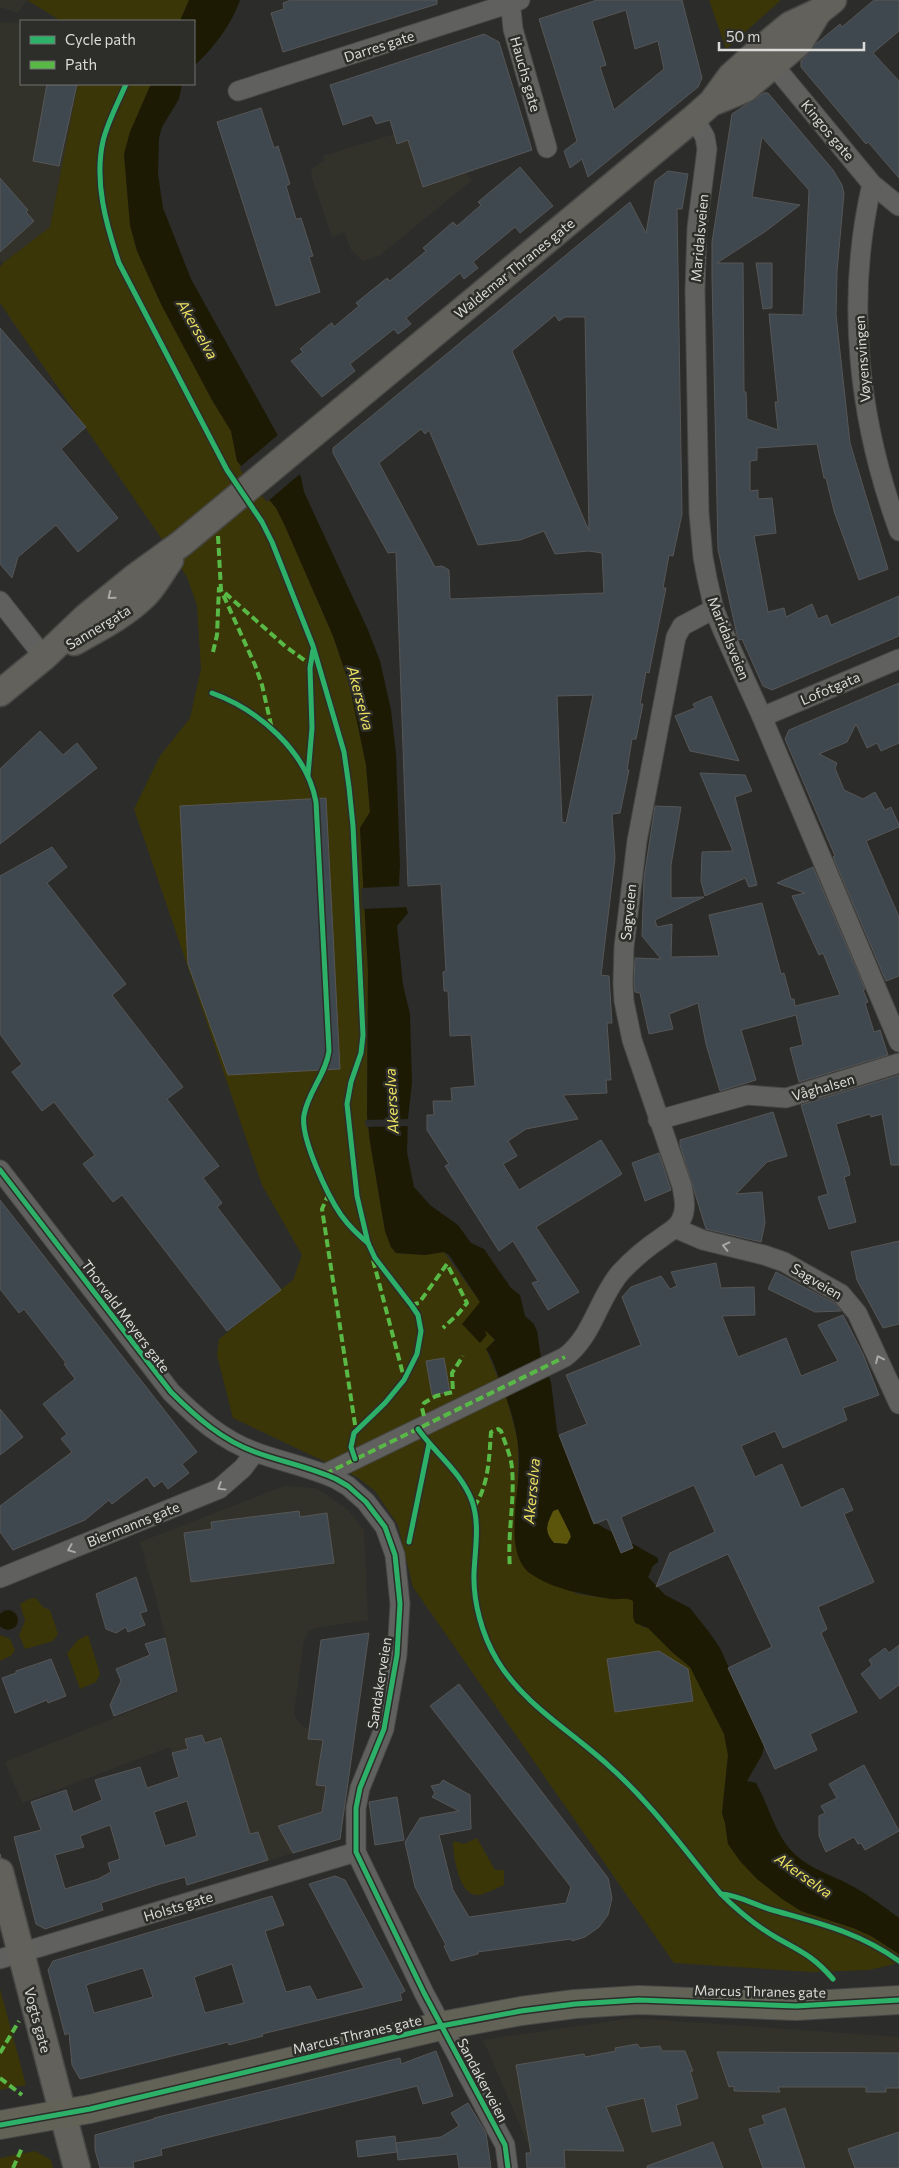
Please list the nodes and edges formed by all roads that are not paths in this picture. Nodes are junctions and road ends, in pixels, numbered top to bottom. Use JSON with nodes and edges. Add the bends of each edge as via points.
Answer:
{"nodes":[{"id":1,"x":513,"y":1,"type":"edge"},
{"id":2,"x":826,"y":6,"type":"edge"},
{"id":3,"x":767,"y":57,"type":"junction"},
{"id":4,"x":238,"y":91,"type":"dead end"},
{"id":5,"x":703,"y":110,"type":"junction"},
{"id":6,"x":547,"y":148,"type":"dead end"},
{"id":7,"x":872,"y":184,"type":"junction"},
{"id":8,"x":899,"y":206,"type":"edge"},
{"id":9,"x":314,"y":434,"type":"joint"},
{"id":10,"x":899,"y":531,"type":"edge"},
{"id":11,"x":0,"y":600,"type":"edge"},
{"id":12,"x":714,"y":609,"type":"junction"},
{"id":13,"x":44,"y":657,"type":"junction"},
{"id":14,"x":899,"y":659,"type":"edge"},
{"id":15,"x":0,"y":693,"type":"edge"},
{"id":16,"x":762,"y":717,"type":"junction"},
{"id":17,"x":898,"y":1037,"type":"edge"},
{"id":18,"x":899,"y":1063,"type":"edge"},
{"id":19,"x":658,"y":1120,"type":"junction"},
{"id":20,"x":0,"y":1170,"type":"edge"},
{"id":21,"x":675,"y":1228,"type":"junction"},
{"id":22,"x":899,"y":1404,"type":"edge"},
{"id":23,"x":255,"y":1452,"type":"junction"},
{"id":24,"x":325,"y":1474,"type":"junction"},
{"id":25,"x":0,"y":1578,"type":"edge"},
{"id":26,"x":356,"y":1852,"type":"junction"},
{"id":27,"x":0,"y":1872,"type":"edge"},
{"id":28,"x":10,"y":1956,"type":"edge"},
{"id":29,"x":899,"y":2000,"type":"edge"},
{"id":30,"x":441,"y":2026,"type":"junction"},
{"id":31,"x":63,"y":2114,"type":"junction"},
{"id":32,"x":0,"y":2125,"type":"edge"},
{"id":33,"x":77,"y":2168,"type":"edge"},
{"id":34,"x":508,"y":2168,"type":"edge"}],
"edges":[{"from":1,"to":4,"type":"street","name":"Darres gate"},
{"from":1,"to":6,"type":"street","name":"Hauchs gate","via":[[513,30]]},
{"from":2,"to":3,"type":"street","name":"Waldemar Thranes gate","via":[[800,42]]},
{"from":3,"to":5,"type":"street","name":"Waldemar Thranes gate","via":[[745,89]]},
{"from":3,"to":7,"type":"street","name":"Kingos gate"},
{"from":5,"to":9,"type":"street","name":"Waldemar Thranes gate"},
{"from":5,"to":12,"type":"street","name":"Maridalsveien","via":[[707,148],[697,228],[694,290],[699,513],[703,557]]},
{"from":7,"to":8,"type":"street","name":"Kingos gate"},
{"from":7,"to":10,"type":"street","name":"Vøyensvingen","via":[[857,280],[858,348],[862,392],[873,448]]},
{"from":9,"to":13,"type":"street","name":"Sannergata","via":[[182,543],[94,610]]},
{"from":11,"to":13,"type":"street"},
{"from":12,"to":16,"type":"street","name":"Maridalsveien"},
{"from":12,"to":19,"type":"street","name":"Sagveien","via":[[682,626],[676,637],[631,874],[623,966],[624,1001],[632,1040]]},
{"from":13,"to":15,"type":"street","name":"Sannergata"},
{"from":14,"to":16,"type":"street","name":"Lofotgata"},
{"from":16,"to":17,"type":"street","name":"Maridalsveien"},
{"from":18,"to":19,"type":"street","name":"Våghalsen","via":[[786,1098],[746,1096]]},
{"from":19,"to":21,"type":"street","name":"Sagveien","via":[[685,1203],[681,1221]]},
{"from":20,"to":23,"type":"street","name":"Thorvald Meyers gate","via":[[171,1392],[210,1429]]},
{"from":22,"to":21,"type":"street","name":"Sagveien","one_way":true,"via":[[857,1313],[841,1294],[784,1262],[703,1240]]},
{"from":21,"to":24,"type":"street","name":"Sagveien","via":[[620,1273],[580,1342],[562,1358]]},
{"from":23,"to":24,"type":"street","name":"Sandakerveien"},
{"from":23,"to":25,"type":"street","name":"Biermanns gate","one_way":true,"via":[[243,1468],[219,1489]]},
{"from":24,"to":26,"type":"street","name":"Sandakerveien","via":[[356,1492],[379,1517],[390,1541],[398,1576],[397,1655],[384,1729],[360,1788],[356,1808]]},
{"from":26,"to":28,"type":"street","name":"Holsts gate"},
{"from":26,"to":30,"type":"street","name":"Sandakerveien"},
{"from":27,"to":28,"type":"street","name":"Vogts gate"},
{"from":28,"to":31,"type":"street","name":"Vogts gate"},
{"from":29,"to":30,"type":"main road","name":"Marcus Thranes gate","via":[[796,2006],[688,2001],[608,2002],[521,2011]]},
{"from":30,"to":31,"type":"main road","name":"Marcus Thranes gate"},
{"from":30,"to":34,"type":"street","name":"Sandakerveien","via":[[505,2146]]},
{"from":31,"to":32,"type":"main road","name":"Marcus Thranes gate"},
{"from":31,"to":33,"type":"street","name":"Vogts gate"}]}
